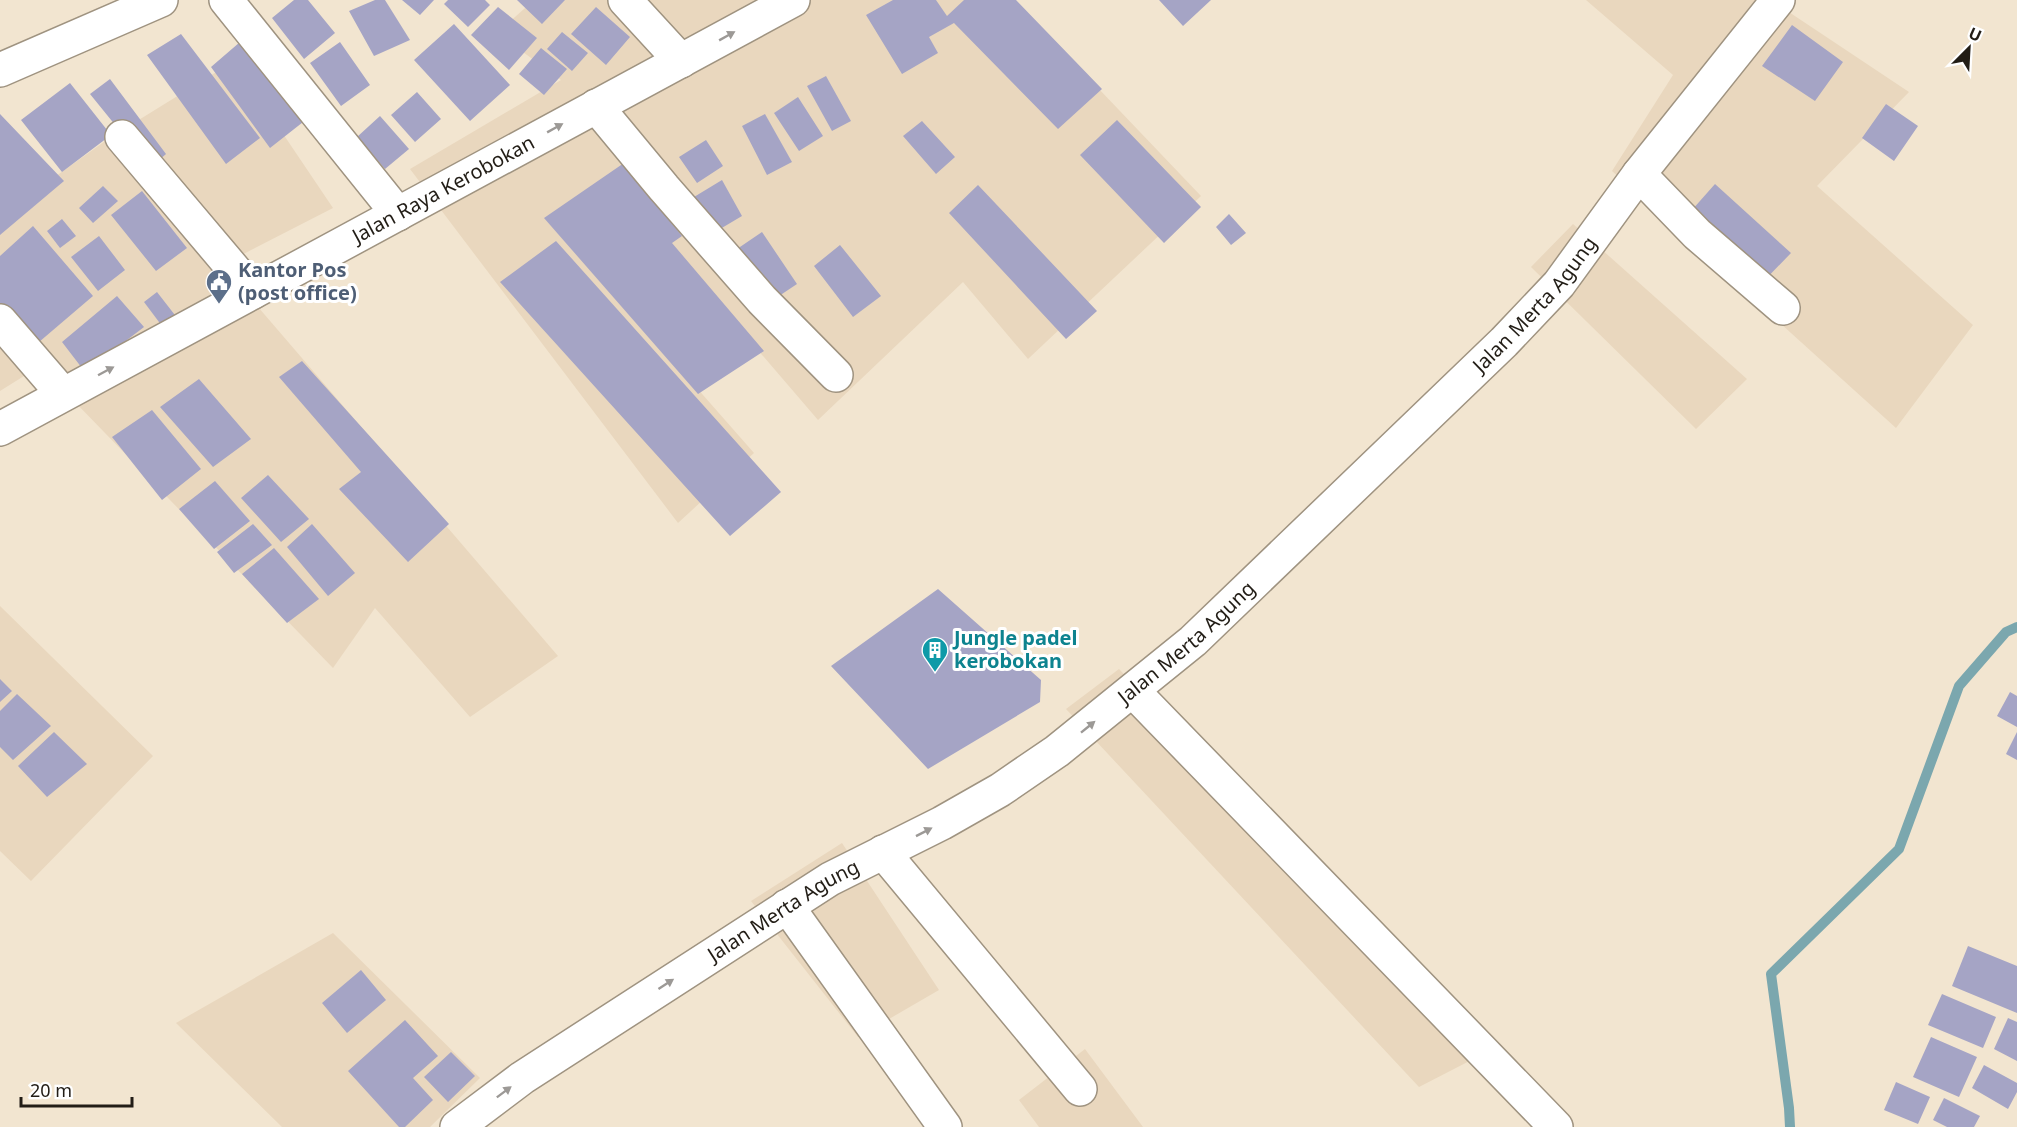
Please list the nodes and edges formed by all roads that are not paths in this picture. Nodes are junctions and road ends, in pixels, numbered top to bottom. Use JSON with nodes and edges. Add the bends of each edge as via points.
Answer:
{"nodes":[{"id":1,"x":161,"y":0,"type":"edge"},
{"id":2,"x":226,"y":0,"type":"edge"},
{"id":3,"x":625,"y":0,"type":"edge"},
{"id":4,"x":793,"y":0,"type":"edge"},
{"id":5,"x":1778,"y":0,"type":"edge"},
{"id":6,"x":681,"y":62,"type":"junction"},
{"id":7,"x":0,"y":70,"type":"edge"},
{"id":8,"x":596,"y":106,"type":"junction"},
{"id":9,"x":122,"y":137,"type":"dead end"},
{"id":10,"x":1639,"y":174,"type":"junction"},
{"id":11,"x":398,"y":214,"type":"junction"},
{"id":12,"x":253,"y":292,"type":"junction"},
{"id":13,"x":1783,"y":308,"type":"dead end"},
{"id":14,"x":0,"y":321,"type":"edge"},
{"id":15,"x":836,"y":375,"type":"dead end"},
{"id":16,"x":63,"y":394,"type":"junction"},
{"id":17,"x":0,"y":429,"type":"edge"},
{"id":18,"x":1133,"y":691,"type":"junction"},
{"id":19,"x":884,"y":852,"type":"junction"},
{"id":20,"x":787,"y":906,"type":"junction"},
{"id":21,"x":1080,"y":1089,"type":"dead end"},
{"id":22,"x":457,"y":1127,"type":"edge"},
{"id":23,"x":945,"y":1127,"type":"edge"},
{"id":24,"x":1556,"y":1127,"type":"edge"}],
"edges":[{"from":1,"to":7,"type":"street"},
{"from":2,"to":11,"type":"street"},
{"from":3,"to":6,"type":"street"},
{"from":6,"to":4,"type":"street","name":"Jalan Raya Kerobokan","one_way":true},
{"from":5,"to":10,"type":"street","name":"Jalan Merta Agung"},
{"from":6,"to":8,"type":"street","name":"Jalan Raya Kerobokan"},
{"from":11,"to":8,"type":"street","name":"Jalan Raya Kerobokan","one_way":true},
{"from":8,"to":15,"type":"street","via":[[762,300]]},
{"from":9,"to":12,"type":"street"},
{"from":10,"to":13,"type":"street","via":[[1697,234]]},
{"from":10,"to":18,"type":"street","name":"Jalan Merta Agung","via":[[1559,284],[1504,342],[1218,617]]},
{"from":11,"to":12,"type":"street","name":"Jalan Raya Kerobokan"},
{"from":16,"to":12,"type":"street","name":"Jalan Raya Kerobokan","one_way":true},
{"from":14,"to":16,"type":"street"},
{"from":16,"to":17,"type":"street","name":"Jalan Raya Kerobokan"},
{"from":19,"to":18,"type":"street","name":"Jalan Merta Agung","one_way":true,"via":[[1000,790]]},
{"from":18,"to":24,"type":"street"},
{"from":19,"to":20,"type":"street","name":"Jalan Merta Agung"},
{"from":19,"to":21,"type":"street"},
{"from":22,"to":20,"type":"street","name":"Jalan Merta Agung","one_way":true,"via":[[531,1072]]},
{"from":20,"to":23,"type":"street"}]}
